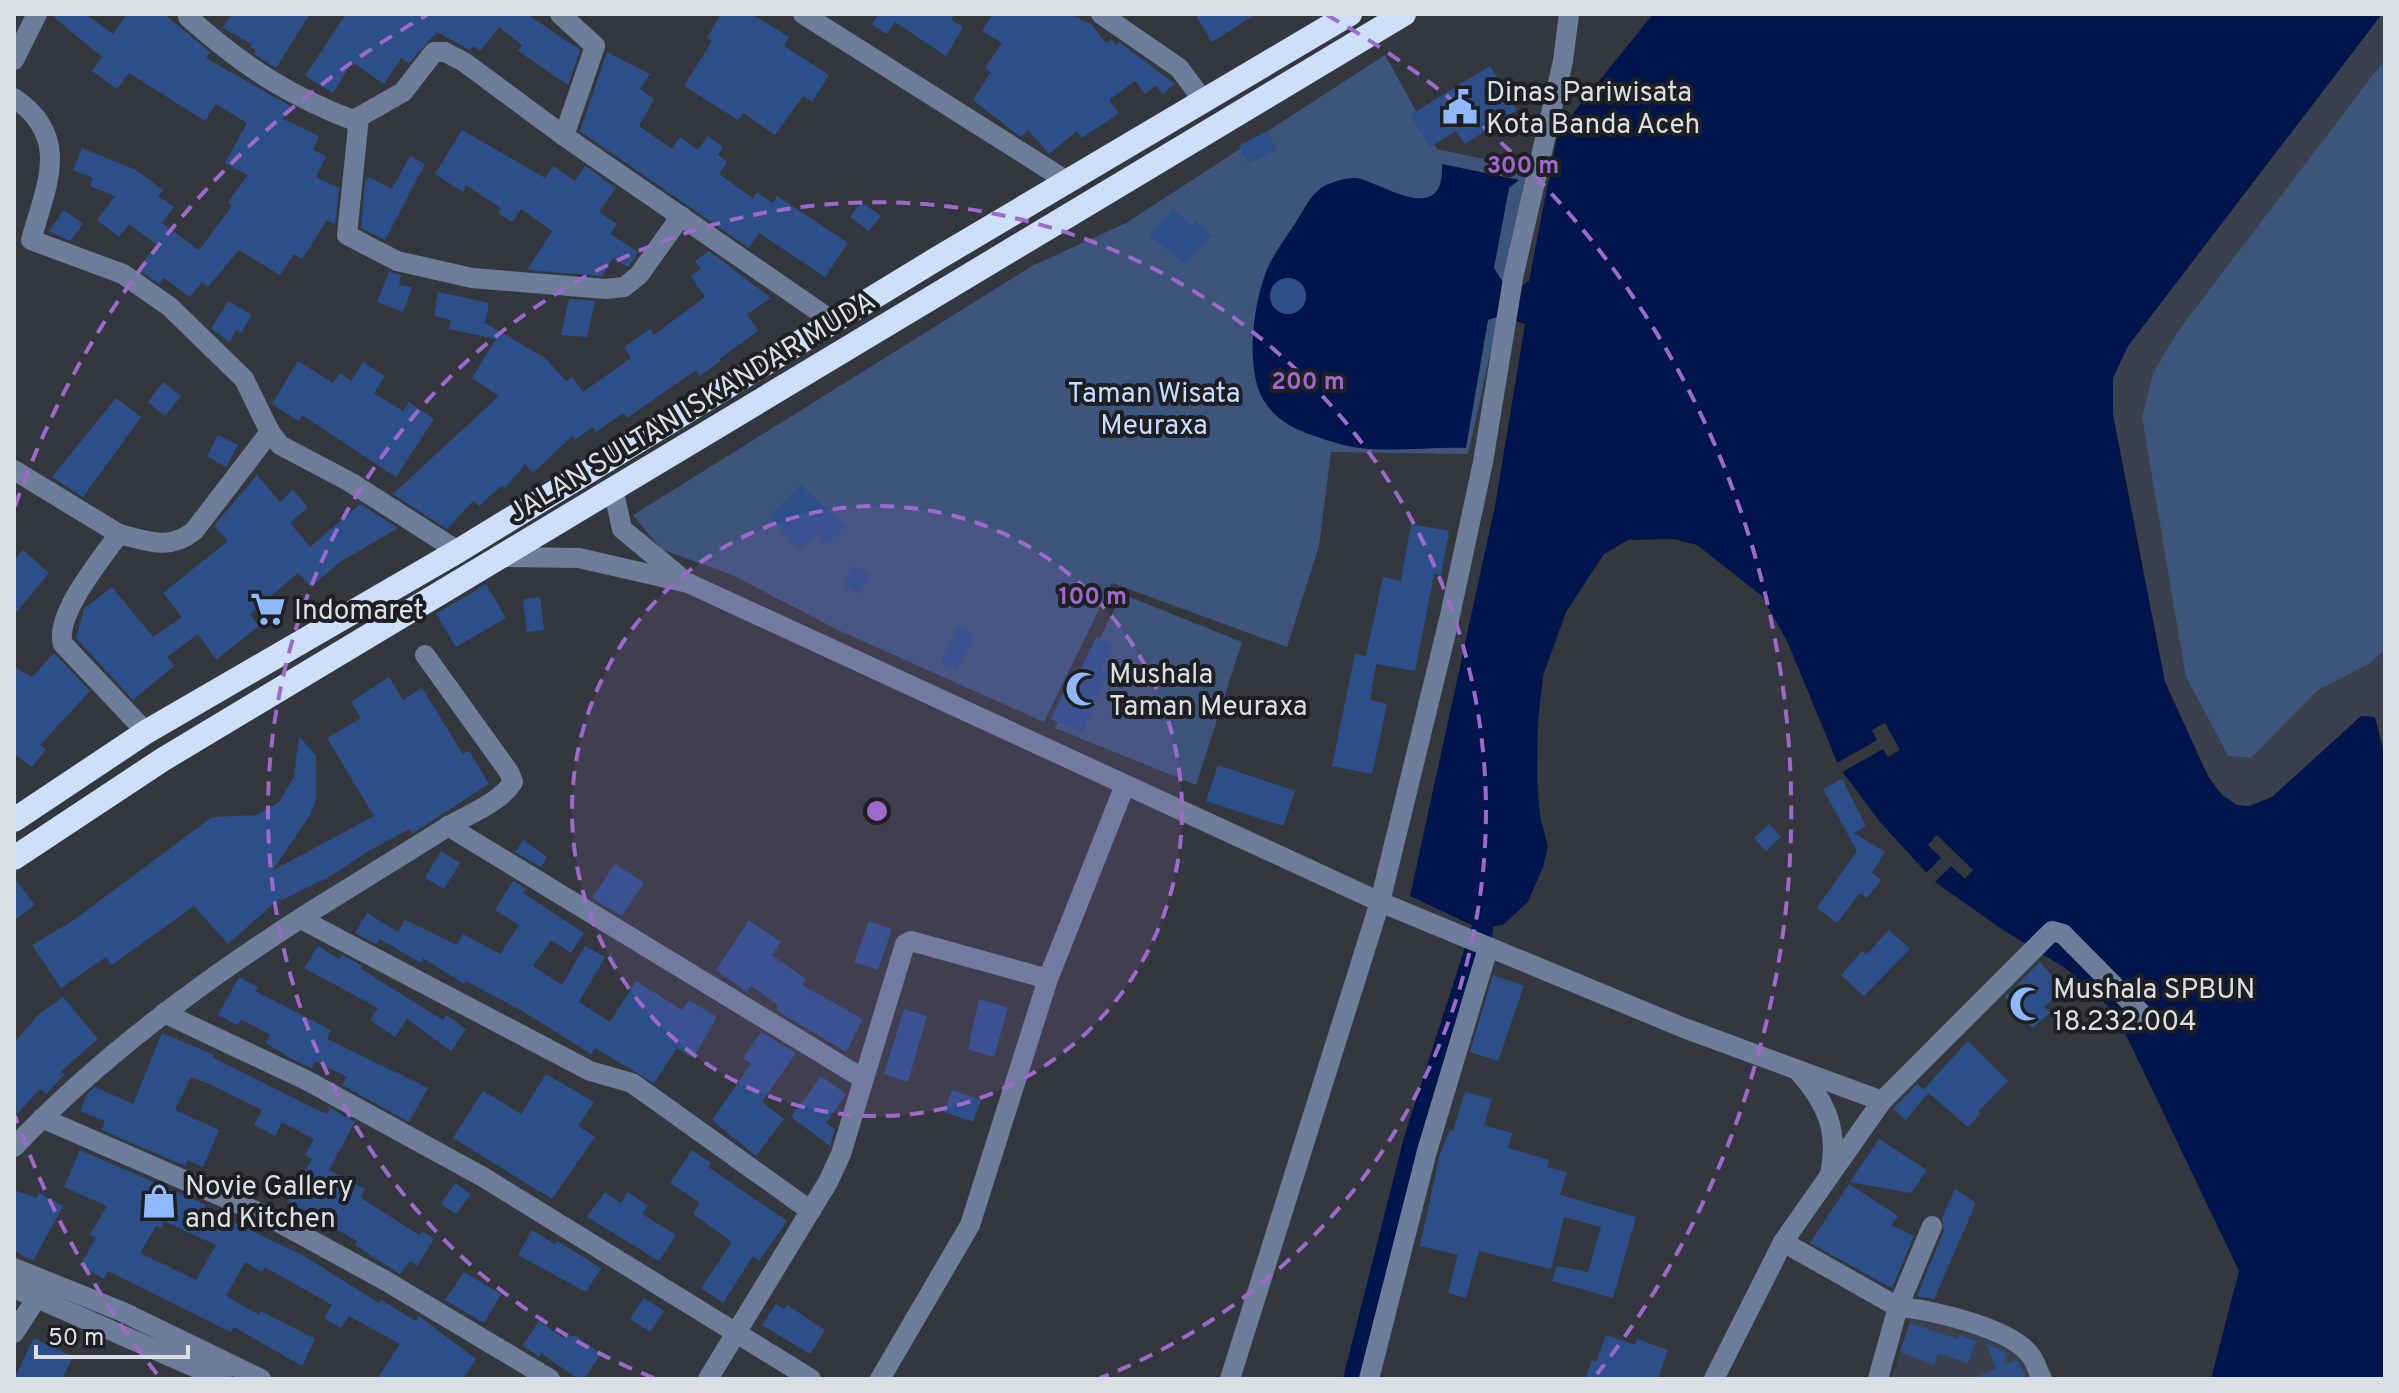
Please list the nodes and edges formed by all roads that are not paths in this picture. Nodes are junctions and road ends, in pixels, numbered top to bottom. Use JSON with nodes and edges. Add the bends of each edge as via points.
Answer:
{"nodes":[{"id":1,"x":37,"y":14,"type":"edge"},
{"id":2,"x":560,"y":14,"type":"edge"},
{"id":3,"x":803,"y":14,"type":"edge"},
{"id":4,"x":1101,"y":14,"type":"edge"},
{"id":5,"x":1404,"y":14,"type":"edge"},
{"id":6,"x":1569,"y":14,"type":"edge"},
{"id":7,"x":1338,"y":16,"type":"edge"},
{"id":8,"x":188,"y":17,"type":"dead end"},
{"id":9,"x":14,"y":60,"type":"edge"},
{"id":10,"x":14,"y":98,"type":"edge"},
{"id":11,"x":1203,"y":100,"type":"junction"},
{"id":12,"x":358,"y":122,"type":"junction"},
{"id":13,"x":564,"y":136,"type":"junction"},
{"id":14,"x":1067,"y":181,"type":"junction"},
{"id":15,"x":681,"y":216,"type":"junction"},
{"id":16,"x":22,"y":239,"type":"edge"},
{"id":17,"x":834,"y":322,"type":"junction"},
{"id":18,"x":270,"y":432,"type":"junction"},
{"id":19,"x":14,"y":470,"type":"edge"},
{"id":20,"x":613,"y":488,"type":"junction"},
{"id":21,"x":119,"y":534,"type":"junction"},
{"id":22,"x":458,"y":551,"type":"junction"},
{"id":23,"x":500,"y":557,"type":"junction"},
{"id":24,"x":688,"y":583,"type":"junction"},
{"id":25,"x":425,"y":655,"type":"dead end"},
{"id":26,"x":146,"y":732,"type":"junction"},
{"id":27,"x":1125,"y":785,"type":"junction"},
{"id":28,"x":14,"y":820,"type":"edge"},
{"id":29,"x":448,"y":826,"type":"junction"},
{"id":30,"x":14,"y":858,"type":"edge"},
{"id":31,"x":1385,"y":904,"type":"junction"},
{"id":32,"x":301,"y":919,"type":"junction"},
{"id":33,"x":1483,"y":946,"type":"junction"},
{"id":34,"x":1048,"y":979,"type":"junction"},
{"id":35,"x":164,"y":1013,"type":"junction"},
{"id":36,"x":2142,"y":1014,"type":"dead end"},
{"id":37,"x":1797,"y":1069,"type":"junction"},
{"id":38,"x":862,"y":1078,"type":"junction"},
{"id":39,"x":1882,"y":1101,"type":"junction"},
{"id":40,"x":42,"y":1118,"type":"junction"},
{"id":41,"x":14,"y":1147,"type":"edge"},
{"id":42,"x":1829,"y":1179,"type":"junction"},
{"id":43,"x":811,"y":1211,"type":"junction"},
{"id":44,"x":1932,"y":1226,"type":"dead end"},
{"id":45,"x":1783,"y":1242,"type":"junction"},
{"id":46,"x":14,"y":1268,"type":"edge"},
{"id":47,"x":14,"y":1288,"type":"edge"},
{"id":48,"x":38,"y":1296,"type":"junction"},
{"id":49,"x":1898,"y":1307,"type":"junction"},
{"id":50,"x":119,"y":1321,"type":"junction"},
{"id":51,"x":14,"y":1333,"type":"edge"},
{"id":52,"x":736,"y":1334,"type":"junction"},
{"id":53,"x":222,"y":1379,"type":"edge"},
{"id":54,"x":261,"y":1379,"type":"edge"},
{"id":55,"x":550,"y":1379,"type":"edge"},
{"id":56,"x":708,"y":1379,"type":"edge"},
{"id":57,"x":811,"y":1379,"type":"edge"},
{"id":58,"x":880,"y":1379,"type":"edge"},
{"id":59,"x":1230,"y":1379,"type":"edge"},
{"id":60,"x":1369,"y":1379,"type":"edge"},
{"id":61,"x":1714,"y":1379,"type":"edge"},
{"id":62,"x":1878,"y":1379,"type":"edge"},
{"id":63,"x":2042,"y":1379,"type":"edge"}],
"edges":[{"from":1,"to":9,"type":"street"},
{"from":2,"to":13,"type":"street","via":[[595,46]]},
{"from":3,"to":14,"type":"street"},
{"from":4,"to":11,"type":"street","via":[[1179,68]]},
{"from":5,"to":20,"type":"highway","name":"JALAN SULTAN ISKANDAR MUDA"},
{"from":6,"to":31,"type":"street","via":[[1514,273],[1483,462]]},
{"from":7,"to":11,"type":"highway","name":"JALAN SULTAN ISKANDAR MUDA"},
{"from":8,"to":12,"type":"street","via":[[261,75],[305,102]]},
{"from":10,"to":16,"type":"street","via":[[51,144],[52,165]]},
{"from":11,"to":14,"type":"highway","name":"JALAN SULTAN ISKANDAR MUDA"},
{"from":12,"to":13,"type":"street","via":[[403,92],[434,52],[445,52]]},
{"from":12,"to":15,"type":"street","via":[[347,235],[397,261],[472,278],[624,287],[639,275]]},
{"from":13,"to":15,"type":"street"},
{"from":14,"to":17,"type":"highway","name":"JALAN SULTAN ISKANDAR MUDA"},
{"from":15,"to":17,"type":"street"},
{"from":16,"to":18,"type":"street","via":[[123,274],[170,307],[244,379]]},
{"from":17,"to":22,"type":"highway","name":"JALAN SULTAN ISKANDAR MUDA"},
{"from":18,"to":21,"type":"street","via":[[180,542],[161,545]]},
{"from":18,"to":22,"type":"street","via":[[280,445],[350,482]]},
{"from":19,"to":21,"type":"street"},
{"from":20,"to":23,"type":"highway","name":"JALAN SULTAN ISKANDAR MUDA"},
{"from":20,"to":24,"type":"street","via":[[622,529]]},
{"from":21,"to":26,"type":"street","via":[[66,614],[60,632],[63,644]]},
{"from":22,"to":26,"type":"highway","name":"JALAN SULTAN ISKANDAR MUDA"},
{"from":23,"to":24,"type":"street","via":[[579,558]]},
{"from":23,"to":30,"type":"highway","name":"JALAN SULTAN ISKANDAR MUDA","via":[[162,760]]},
{"from":24,"to":27,"type":"street"},
{"from":25,"to":29,"type":"street","via":[[513,782],[505,795]]},
{"from":26,"to":28,"type":"highway","name":"JALAN SULTAN ISKANDAR MUDA"},
{"from":27,"to":31,"type":"street"},
{"from":27,"to":34,"type":"street"},
{"from":29,"to":32,"type":"street"},
{"from":29,"to":38,"type":"street"},
{"from":31,"to":33,"type":"street"},
{"from":31,"to":59,"type":"street"},
{"from":32,"to":35,"type":"street"},
{"from":32,"to":43,"type":"street","via":[[590,1071],[632,1083]]},
{"from":33,"to":37,"type":"street"},
{"from":33,"to":60,"type":"street"},
{"from":34,"to":38,"type":"street","via":[[911,941],[905,944]]},
{"from":34,"to":58,"type":"street","via":[[970,1225]]},
{"from":35,"to":40,"type":"street","via":[[110,1054]]},
{"from":35,"to":52,"type":"street","via":[[306,1080],[483,1177]]},
{"from":36,"to":39,"type":"street","via":[[2063,934],[2052,931]]},
{"from":37,"to":39,"type":"street"},
{"from":37,"to":42,"type":"street","via":[[1830,1118],[1835,1151]]},
{"from":38,"to":43,"type":"street","via":[[841,1154]]},
{"from":39,"to":42,"type":"street"},
{"from":40,"to":41,"type":"street"},
{"from":40,"to":55,"type":"street","via":[[269,1217]]},
{"from":42,"to":45,"type":"street"},
{"from":43,"to":52,"type":"street"},
{"from":44,"to":49,"type":"street"},
{"from":45,"to":49,"type":"street"},
{"from":45,"to":61,"type":"street"},
{"from":46,"to":50,"type":"street"},
{"from":47,"to":48,"type":"street"},
{"from":48,"to":50,"type":"street"},
{"from":48,"to":51,"type":"street"},
{"from":49,"to":62,"type":"street"},
{"from":49,"to":63,"type":"street","via":[[2005,1334],[2030,1355]]},
{"from":50,"to":53,"type":"street"},
{"from":50,"to":54,"type":"street"},
{"from":52,"to":56,"type":"street"},
{"from":52,"to":57,"type":"street"}]}
